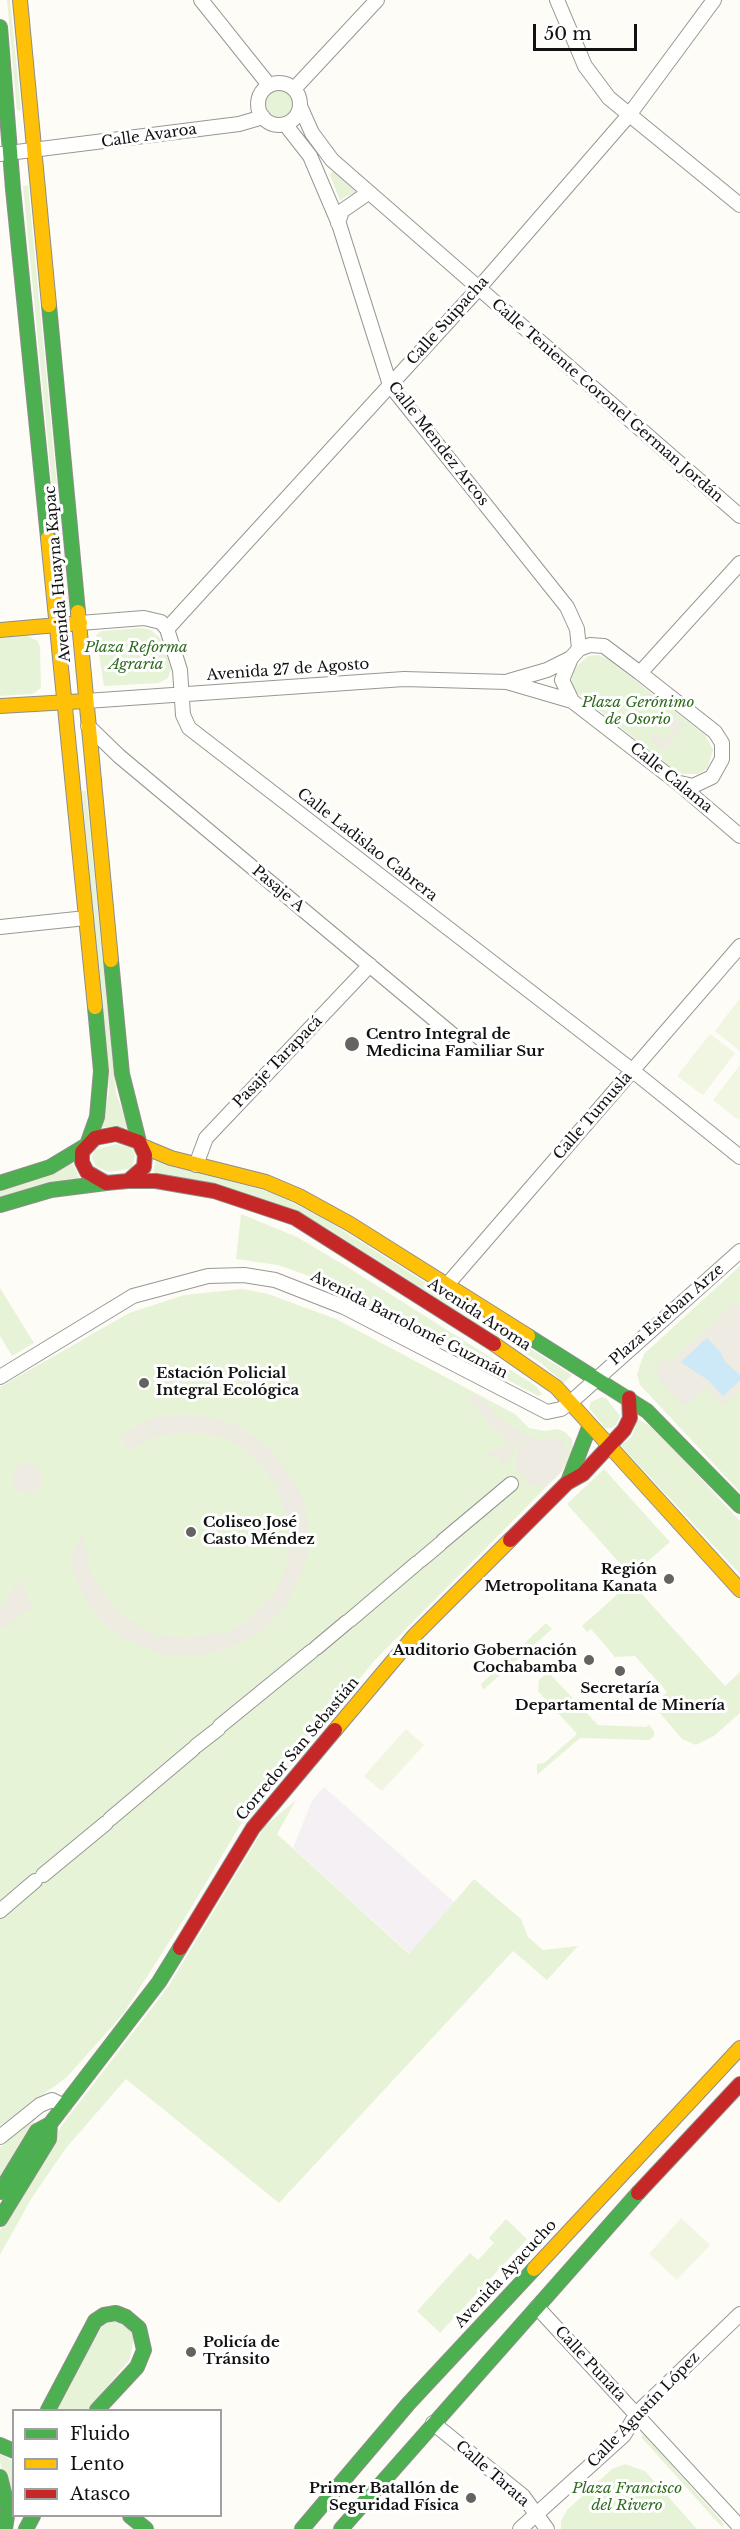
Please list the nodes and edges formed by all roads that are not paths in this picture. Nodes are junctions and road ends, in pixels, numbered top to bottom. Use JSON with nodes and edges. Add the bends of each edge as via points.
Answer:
{"nodes":[{"id":1,"x":20,"y":0,"type":"edge"},
{"id":2,"x":201,"y":0,"type":"edge"},
{"id":3,"x":377,"y":0,"type":"edge"},
{"id":4,"x":557,"y":0,"type":"edge"},
{"id":5,"x":714,"y":0,"type":"edge"},
{"id":6,"x":0,"y":27,"type":"edge"},
{"id":7,"x":269,"y":85,"type":"junction"},
{"id":8,"x":294,"y":89,"type":"junction"},
{"id":9,"x":300,"y":106,"type":"junction"},
{"id":10,"x":629,"y":115,"type":"junction"},
{"id":11,"x":263,"y":117,"type":"junction"},
{"id":12,"x":285,"y":124,"type":"junction"},
{"id":13,"x":34,"y":151,"type":"junction"},
{"id":14,"x":5,"y":154,"type":"edge"},
{"id":15,"x":368,"y":193,"type":"junction"},
{"id":16,"x":740,"y":205,"type":"edge"},
{"id":17,"x":338,"y":223,"type":"junction"},
{"id":18,"x":478,"y":289,"type":"junction"},
{"id":19,"x":390,"y":385,"type":"junction"},
{"id":20,"x":740,"y":516,"type":"edge"},
{"id":21,"x":740,"y":563,"type":"edge"},
{"id":22,"x":80,"y":623,"type":"junction"},
{"id":23,"x":57,"y":625,"type":"junction"},
{"id":24,"x":167,"y":628,"type":"junction"},
{"id":25,"x":0,"y":630,"type":"edge"},
{"id":26,"x":575,"y":653,"type":"junction"},
{"id":27,"x":640,"y":673,"type":"junction"},
{"id":28,"x":507,"y":681,"type":"junction"},
{"id":29,"x":183,"y":694,"type":"junction"},
{"id":30,"x":86,"y":700,"type":"junction"},
{"id":31,"x":572,"y":701,"type":"junction"},
{"id":32,"x":63,"y":702,"type":"junction"},
{"id":33,"x":0,"y":706,"type":"edge"},
{"id":34,"x":88,"y":726,"type":"junction"},
{"id":35,"x":678,"y":783,"type":"junction"},
{"id":36,"x":740,"y":836,"type":"edge"},
{"id":37,"x":86,"y":918,"type":"junction"},
{"id":38,"x":0,"y":927,"type":"edge"},
{"id":39,"x":740,"y":946,"type":"edge"},
{"id":40,"x":369,"y":966,"type":"junction"},
{"id":41,"x":471,"y":1050,"type":"dead end"},
{"id":42,"x":633,"y":1071,"type":"junction"},
{"id":43,"x":87,"y":1144,"type":"junction"},
{"id":44,"x":141,"y":1144,"type":"junction"},
{"id":45,"x":740,"y":1157,"type":"edge"},
{"id":46,"x":196,"y":1165,"type":"junction"},
{"id":47,"x":128,"y":1181,"type":"junction"},
{"id":48,"x":0,"y":1183,"type":"edge"},
{"id":49,"x":106,"y":1183,"type":"junction"},
{"id":50,"x":0,"y":1205,"type":"edge"},
{"id":51,"x":740,"y":1251,"type":"edge"},
{"id":52,"x":446,"y":1286,"type":"junction"},
{"id":53,"x":0,"y":1377,"type":"edge"},
{"id":54,"x":595,"y":1379,"type":"junction"},
{"id":55,"x":629,"y":1398,"type":"junction"},
{"id":56,"x":571,"y":1402,"type":"junction"},
{"id":57,"x":590,"y":1425,"type":"junction"},
{"id":58,"x":608,"y":1445,"type":"junction"},
{"id":59,"x":567,"y":1483,"type":"junction"},
{"id":60,"x":512,"y":1484,"type":"dead end"},
{"id":61,"x":740,"y":1506,"type":"edge"},
{"id":62,"x":739,"y":1587,"type":"edge"},
{"id":63,"x":0,"y":1911,"type":"edge"},
{"id":64,"x":740,"y":2048,"type":"edge"},
{"id":65,"x":713,"y":2078,"type":"junction"},
{"id":66,"x":737,"y":2093,"type":"edge"},
{"id":67,"x":64,"y":2106,"type":"junction"},
{"id":68,"x":50,"y":2124,"type":"junction"},
{"id":69,"x":0,"y":2137,"type":"edge"},
{"id":70,"x":0,"y":2192,"type":"edge"},
{"id":71,"x":0,"y":2219,"type":"edge"},
{"id":72,"x":537,"y":2307,"type":"junction"},
{"id":73,"x":740,"y":2314,"type":"edge"},
{"id":74,"x":49,"y":2409,"type":"edge"},
{"id":75,"x":98,"y":2409,"type":"edge"},
{"id":76,"x":637,"y":2413,"type":"junction"},
{"id":77,"x":433,"y":2423,"type":"junction"},
{"id":78,"x":0,"y":2477,"type":"edge"},
{"id":79,"x":537,"y":2514,"type":"junction"},
{"id":80,"x":131,"y":2517,"type":"edge"},
{"id":81,"x":740,"y":2528,"type":"edge"},
{"id":82,"x":5,"y":2529,"type":"edge"},
{"id":83,"x":146,"y":2529,"type":"edge"},
{"id":84,"x":302,"y":2529,"type":"edge"},
{"id":85,"x":341,"y":2529,"type":"edge"},
{"id":86,"x":520,"y":2529,"type":"edge"},
{"id":87,"x":547,"y":2529,"type":"edge"}],
"edges":[{"from":1,"to":13,"type":"main road","name":"Avenida Huayna Kapac"},
{"from":2,"to":7,"type":"street"},
{"from":3,"to":8,"type":"street"},
{"from":4,"to":10,"type":"street","via":[[585,66],[609,98]]},
{"from":5,"to":10,"type":"street","name":"Calle Suipacha"},
{"from":6,"to":14,"type":"main road","name":"Avenida Huayna Kapac"},
{"from":7,"to":8,"type":"street","via":[[283,83]]},
{"from":7,"to":11,"type":"street","via":[[258,99]]},
{"from":8,"to":9,"type":"street"},
{"from":9,"to":12,"type":"street","via":[[295,117]]},
{"from":9,"to":15,"type":"street","name":"Calle Teniente Coronel German Jordán","via":[[319,145]]},
{"from":10,"to":16,"type":"street"},
{"from":10,"to":18,"type":"street","name":"Calle Suipacha"},
{"from":11,"to":12,"type":"street","via":[[273,124]]},
{"from":11,"to":13,"type":"street","name":"Calle Avaroa","via":[[239,124]]},
{"from":12,"to":17,"type":"street","name":"Calle Mendez Arcos","via":[[310,156]]},
{"from":13,"to":14,"type":"street","name":"Calle Avaroa"},
{"from":13,"to":22,"type":"main road","name":"Avenida Huayna Kapac"},
{"from":14,"to":23,"type":"main road","name":"Avenida Huayna Kapac"},
{"from":15,"to":17,"type":"street","via":[[342,211]]},
{"from":15,"to":18,"type":"street","name":"Calle Teniente Coronel German Jordán"},
{"from":17,"to":19,"type":"street","name":"Calle Mendez Arcos"},
{"from":18,"to":19,"type":"street","name":"Calle Suipacha"},
{"from":18,"to":20,"type":"street","name":"Calle Teniente Coronel German Jordán"},
{"from":19,"to":24,"type":"street","name":"Calle Suipacha"},
{"from":19,"to":26,"type":"street","name":"Calle Mendez Arcos","via":[[567,607],[577,629]]},
{"from":21,"to":27,"type":"street"},
{"from":22,"to":23,"type":"main road"},
{"from":22,"to":24,"type":"street","via":[[144,618],[154,619]]},
{"from":22,"to":30,"type":"main road","name":"Avenida Huayna Kapac"},
{"from":23,"to":25,"type":"main road"},
{"from":23,"to":32,"type":"main road","name":"Avenida Huayna Kapac"},
{"from":24,"to":29,"type":"street","name":"Calle Ladislao Cabrera"},
{"from":26,"to":27,"type":"street","via":[[590,645],[604,646]]},
{"from":26,"to":28,"type":"street","name":"Avenida 27 de Agosto","via":[[547,670]]},
{"from":26,"to":31,"type":"street","name":"Calle Mendez Arcos","via":[[562,680]]},
{"from":27,"to":35,"type":"street","via":[[715,732],[722,743],[722,759],[712,777],[693,786]]},
{"from":28,"to":29,"type":"street","name":"Avenida 27 de Agosto","via":[[404,679]]},
{"from":28,"to":31,"type":"street","name":"Avenida 27 de Agosto"},
{"from":29,"to":30,"type":"street","name":"Avenida 27 de Agosto"},
{"from":29,"to":42,"type":"street","name":"Calle Ladislao Cabrera","via":[[184,722],[189,728]]},
{"from":30,"to":32,"type":"main road","name":"Avenida 27 de Agosto"},
{"from":30,"to":34,"type":"main road","name":"Avenida Huayna Kapac"},
{"from":31,"to":35,"type":"street","name":"Calle Calama"},
{"from":32,"to":33,"type":"main road","name":"Avenida 27 de Agosto"},
{"from":32,"to":37,"type":"main road","name":"Avenida Huayna Kapac"},
{"from":34,"to":40,"type":"street","name":"Pasaje A"},
{"from":34,"to":44,"type":"main road","name":"Avenida Huayna Kapac","via":[[123,1074]]},
{"from":35,"to":36,"type":"street","name":"Calle Calama"},
{"from":37,"to":38,"type":"street"},
{"from":37,"to":43,"type":"main road","name":"Avenida Huayna Kapac","via":[[101,1091]]},
{"from":39,"to":42,"type":"street","name":"Calle Tumusla"},
{"from":40,"to":41,"type":"street","name":"Pasaje A"},
{"from":40,"to":46,"type":"street","name":"Pasaje Tarapacá","via":[[206,1138]]},
{"from":42,"to":45,"type":"street","name":"Calle Ladislao Cabrera"},
{"from":42,"to":52,"type":"street","name":"Calle Tumusla"},
{"from":43,"to":44,"type":"main road","via":[[102,1135],[116,1134]]},
{"from":43,"to":48,"type":"main road","via":[[50,1167]]},
{"from":43,"to":49,"type":"main road","via":[[82,1157],[84,1167],[91,1176]]},
{"from":44,"to":46,"type":"main road","name":"Avenida Aroma"},
{"from":44,"to":47,"type":"main road","via":[[144,1167]]},
{"from":46,"to":52,"type":"main road","name":"Avenida Aroma","via":[[256,1179],[299,1196]]},
{"from":47,"to":49,"type":"main road"},
{"from":47,"to":56,"type":"main road","name":"Avenida Aroma","via":[[156,1181],[214,1191],[295,1218],[519,1360]]},
{"from":49,"to":50,"type":"main road","via":[[51,1190]]},
{"from":51,"to":54,"type":"street","name":"Plaza Esteban Arze"},
{"from":52,"to":54,"type":"main road","name":"Avenida Aroma"},
{"from":53,"to":56,"type":"street","name":"Avenida Bartolomé Guzmán","via":[[133,1296],[208,1276],[244,1275],[275,1280],[344,1307],[536,1408],[547,1412]]},
{"from":54,"to":55,"type":"main road","name":"Avenida Aroma"},
{"from":54,"to":56,"type":"street"},
{"from":55,"to":58,"type":"main road","name":"Corredor San Sebastián","via":[[628,1425]]},
{"from":55,"to":61,"type":"main road","name":"Avenida Aroma","via":[[659,1421]]},
{"from":56,"to":57,"type":"main road","name":"Avenida Aroma"},
{"from":57,"to":58,"type":"main road","name":"Avenida Aroma"},
{"from":57,"to":59,"type":"main road","name":"Corredor San Sebastián"},
{"from":58,"to":59,"type":"main road","name":"Corredor San Sebastián","via":[[583,1474]]},
{"from":58,"to":62,"type":"main road","name":"Avenida Aroma"},
{"from":59,"to":67,"type":"main road","name":"Corredor San Sebastián","via":[[414,1636],[253,1828],[159,1982]]},
{"from":60,"to":63,"type":"street"},
{"from":64,"to":65,"type":"main road","name":"Avenida Ayacucho"},
{"from":65,"to":66,"type":"street"},
{"from":65,"to":84,"type":"main road","name":"Avenida Ayacucho","via":[[409,2403]]},
{"from":66,"to":72,"type":"main road"},
{"from":67,"to":68,"type":"main road","name":"Corredor San Sebastián"},
{"from":67,"to":69,"type":"street","via":[[52,2100],[40,2105]]},
{"from":68,"to":70,"type":"main road","name":"Corredor San Sebastián","via":[[37,2131]]},
{"from":68,"to":71,"type":"main road","name":"Corredor San Sebastián","via":[[49,2139]]},
{"from":72,"to":76,"type":"street","name":"Calle Punata"},
{"from":72,"to":77,"type":"main road"},
{"from":73,"to":76,"type":"street","name":"Calle Agustín López"},
{"from":74,"to":75,"type":"main road","via":[[95,2321],[116,2313],[139,2328],[144,2350],[137,2367]]},
{"from":76,"to":79,"type":"street","name":"Calle Agustín López","via":[[624,2435]]},
{"from":76,"to":81,"type":"street","name":"Calle Punata"},
{"from":77,"to":79,"type":"street","name":"Calle Tarata","via":[[523,2496]]},
{"from":77,"to":85,"type":"main road"},
{"from":78,"to":82,"type":"main road","via":[[8,2509]]},
{"from":79,"to":86,"type":"street","name":"Calle Agustín López"},
{"from":79,"to":87,"type":"street","name":"Calle Tarata"},
{"from":80,"to":83,"type":"main road"}]}
